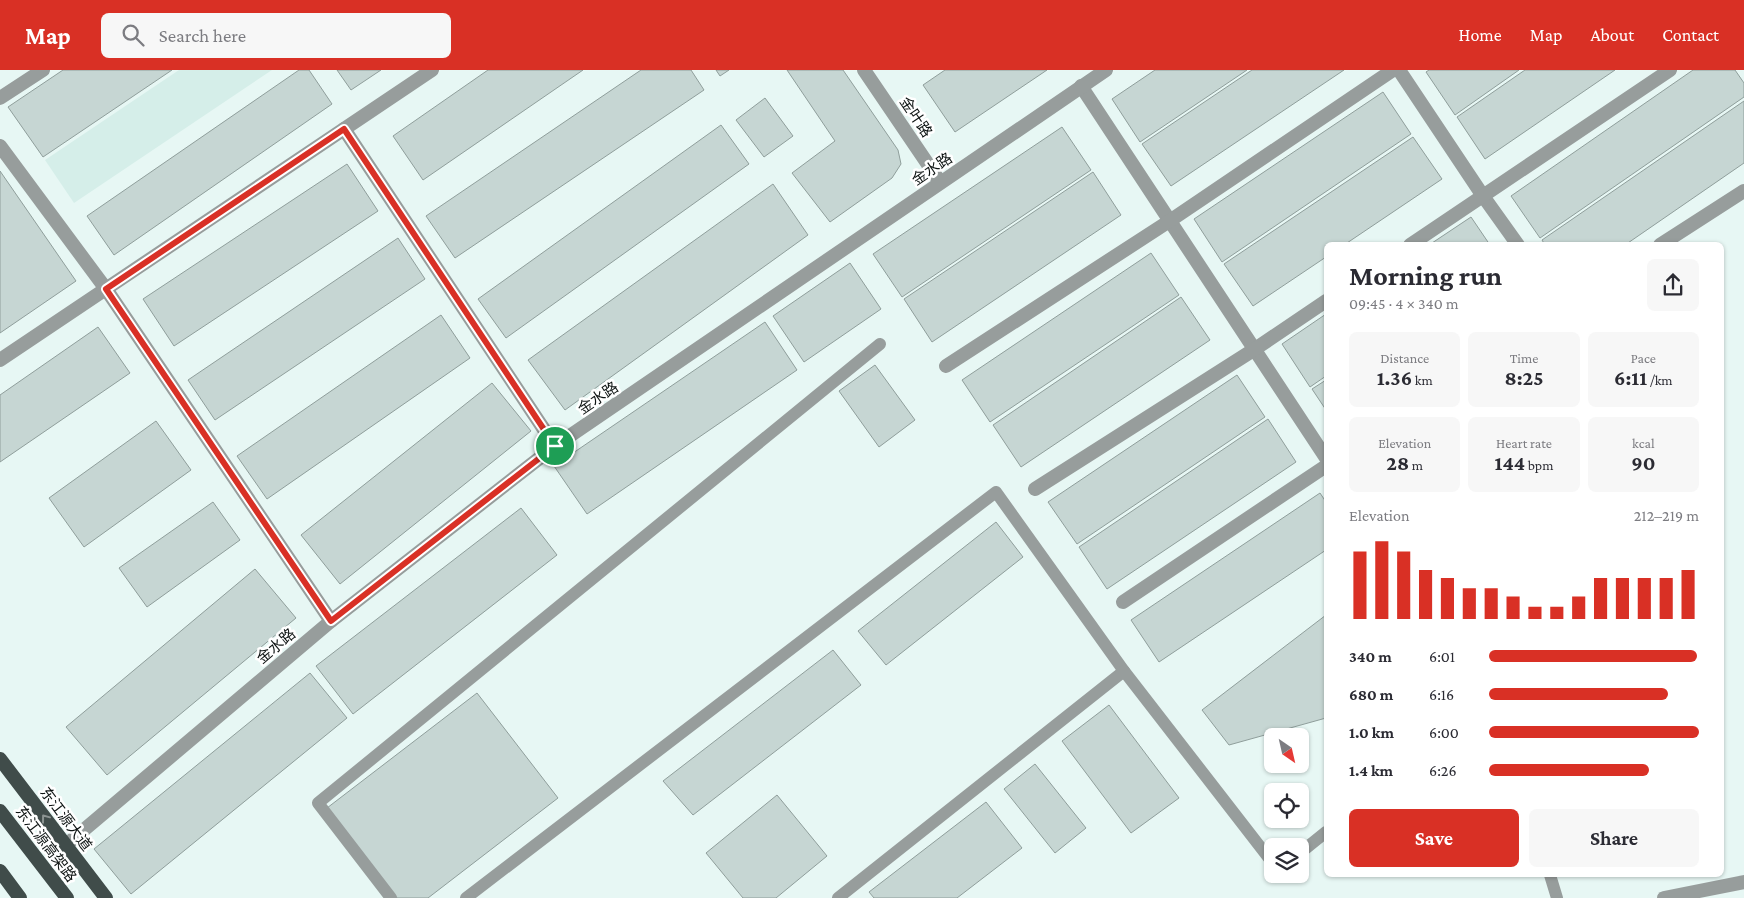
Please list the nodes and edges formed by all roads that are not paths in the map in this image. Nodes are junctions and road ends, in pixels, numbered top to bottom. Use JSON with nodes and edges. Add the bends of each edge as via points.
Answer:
{"nodes":[{"id":1,"x":43,"y":70,"type":"edge"},
{"id":2,"x":432,"y":70,"type":"edge"},
{"id":3,"x":864,"y":70,"type":"edge"},
{"id":4,"x":1106,"y":70,"type":"edge"},
{"id":5,"x":1393,"y":70,"type":"edge"},
{"id":6,"x":1399,"y":70,"type":"edge"},
{"id":7,"x":1670,"y":70,"type":"edge"},
{"id":8,"x":1082,"y":86,"type":"junction"},
{"id":9,"x":0,"y":98,"type":"edge"},
{"id":10,"x":344,"y":129,"type":"junction"},
{"id":11,"x":0,"y":146,"type":"edge"},
{"id":12,"x":940,"y":182,"type":"junction"},
{"id":13,"x":1744,"y":191,"type":"edge"},
{"id":14,"x":1483,"y":196,"type":"junction"},
{"id":15,"x":1171,"y":220,"type":"junction"},
{"id":16,"x":1414,"y":242,"type":"edge"},
{"id":17,"x":1516,"y":242,"type":"edge"},
{"id":18,"x":1665,"y":242,"type":"edge"},
{"id":19,"x":106,"y":289,"type":"junction"},
{"id":20,"x":1324,"y":302,"type":"edge"},
{"id":21,"x":880,"y":344,"type":"dead end"},
{"id":22,"x":1254,"y":349,"type":"junction"},
{"id":23,"x":0,"y":360,"type":"edge"},
{"id":24,"x":946,"y":366,"type":"dead end"},
{"id":25,"x":555,"y":446,"type":"junction"},
{"id":26,"x":1324,"y":455,"type":"edge"},
{"id":27,"x":1324,"y":467,"type":"edge"},
{"id":28,"x":1035,"y":489,"type":"dead end"},
{"id":29,"x":1123,"y":602,"type":"dead end"},
{"id":30,"x":331,"y":621,"type":"junction"},
{"id":31,"x":1124,"y":671,"type":"junction"},
{"id":32,"x":0,"y":759,"type":"edge"},
{"id":33,"x":0,"y":810,"type":"edge"},
{"id":34,"x":1324,"y":834,"type":"edge"},
{"id":35,"x":66,"y":845,"type":"junction"},
{"id":36,"x":1309,"y":845,"type":"edge"},
{"id":37,"x":1264,"y":852,"type":"edge"},
{"id":38,"x":0,"y":871,"type":"edge"},
{"id":39,"x":1551,"y":877,"type":"edge"},
{"id":40,"x":1744,"y":882,"type":"edge"},
{"id":41,"x":20,"y":898,"type":"edge"},
{"id":42,"x":67,"y":898,"type":"edge"},
{"id":43,"x":106,"y":898,"type":"edge"},
{"id":44,"x":391,"y":898,"type":"edge"},
{"id":45,"x":466,"y":898,"type":"edge"},
{"id":46,"x":838,"y":898,"type":"edge"},
{"id":47,"x":1557,"y":898,"type":"edge"},
{"id":48,"x":1664,"y":898,"type":"edge"}],
"edges":[{"from":1,"to":9,"type":"street"},
{"from":2,"to":10,"type":"street"},
{"from":3,"to":12,"type":"street","name":"金叶路"},
{"from":4,"to":8,"type":"street","name":"金水路"},
{"from":5,"to":15,"type":"street"},
{"from":6,"to":14,"type":"street"},
{"from":7,"to":14,"type":"street"},
{"from":8,"to":12,"type":"street","name":"金水路"},
{"from":8,"to":15,"type":"street"},
{"from":10,"to":19,"type":"street"},
{"from":10,"to":25,"type":"street"},
{"from":11,"to":19,"type":"street"},
{"from":12,"to":25,"type":"street","name":"金水路"},
{"from":13,"to":18,"type":"street"},
{"from":14,"to":16,"type":"street"},
{"from":14,"to":17,"type":"street"},
{"from":15,"to":22,"type":"street"},
{"from":15,"to":24,"type":"street"},
{"from":19,"to":23,"type":"street"},
{"from":19,"to":30,"type":"street"},
{"from":20,"to":22,"type":"street"},
{"from":21,"to":44,"type":"lane","via":[[318,803]]},
{"from":22,"to":26,"type":"street"},
{"from":22,"to":28,"type":"street"},
{"from":25,"to":30,"type":"street","name":"金水路"},
{"from":27,"to":29,"type":"street"},
{"from":30,"to":35,"type":"street","name":"金水路"},
{"from":31,"to":37,"type":"lane"},
{"from":31,"to":45,"type":"lane","via":[[996,492]]},
{"from":31,"to":46,"type":"lane"},
{"from":35,"to":32,"type":"highway","name":"东江源大道","one_way":true},
{"from":33,"to":42,"type":"highway","name":"东江源高架路"},
{"from":34,"to":36,"type":"lane"},
{"from":35,"to":43,"type":"highway","name":"东江源大道"},
{"from":38,"to":41,"type":"highway"},
{"from":39,"to":47,"type":"lane"},
{"from":40,"to":48,"type":"street"}]}
